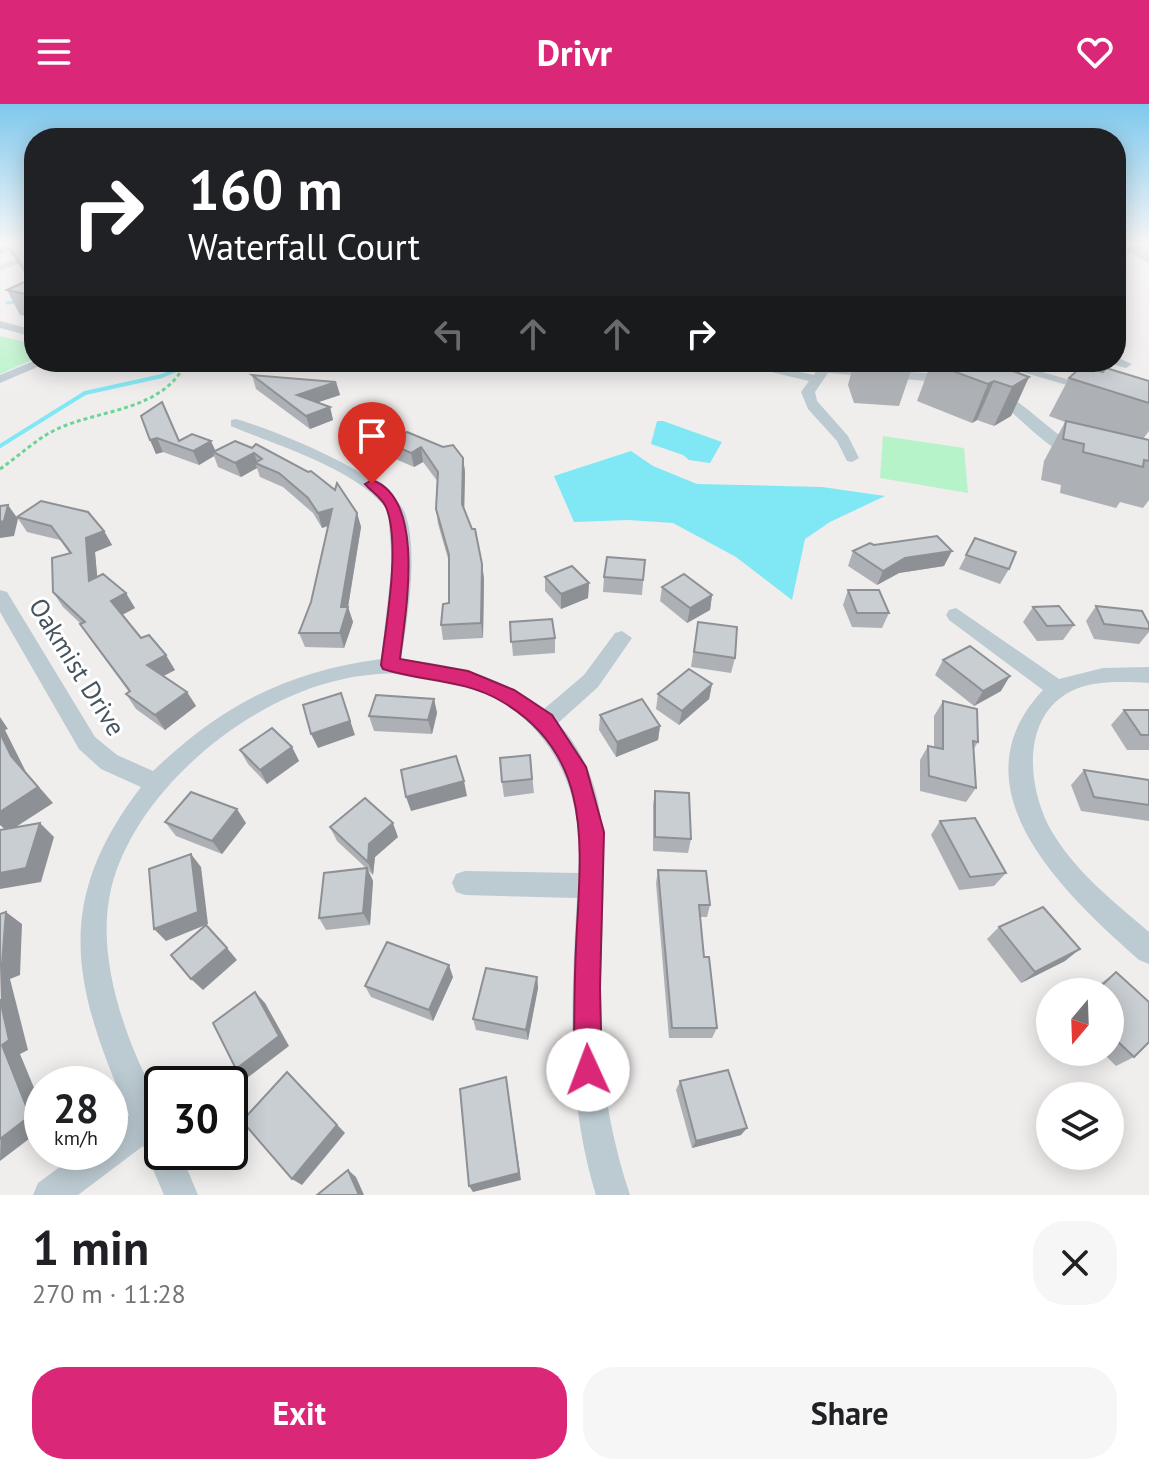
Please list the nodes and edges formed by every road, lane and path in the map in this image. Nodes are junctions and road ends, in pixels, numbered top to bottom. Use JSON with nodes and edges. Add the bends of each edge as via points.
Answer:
{"nodes":[{"id":1,"x":1,"y":326,"type":"edge"},
{"id":2,"x":24,"y":332,"type":"edge"},
{"id":3,"x":24,"y":370,"type":"edge"},
{"id":4,"x":182,"y":372,"type":"edge"},
{"id":5,"x":821,"y":372,"type":"edge"},
{"id":6,"x":897,"y":372,"type":"edge"},
{"id":7,"x":1032,"y":372,"type":"edge"},
{"id":8,"x":0,"y":379,"type":"edge"},
{"id":9,"x":1107,"y":393,"type":"edge"},
{"id":10,"x":236,"y":423,"type":"dead end"},
{"id":11,"x":852,"y":458,"type":"dead end"},
{"id":12,"x":1096,"y":459,"type":"edge"},
{"id":13,"x":0,"y":469,"type":"edge"},
{"id":14,"x":0,"y":596,"type":"edge"},
{"id":15,"x":956,"y":615,"type":"dead end"},
{"id":16,"x":622,"y":638,"type":"dead end"},
{"id":17,"x":390,"y":665,"type":"junction"},
{"id":18,"x":1149,"y":675,"type":"edge"},
{"id":19,"x":1057,"y":689,"type":"junction"},
{"id":20,"x":545,"y":721,"type":"junction"},
{"id":21,"x":155,"y":782,"type":"junction"},
{"id":22,"x":465,"y":883,"type":"dead end"},
{"id":23,"x":591,"y":886,"type":"junction"},
{"id":24,"x":1146,"y":940,"type":"edge"},
{"id":25,"x":144,"y":1114,"type":"edge"},
{"id":26,"x":144,"y":1124,"type":"edge"},
{"id":27,"x":128,"y":1136,"type":"edge"},
{"id":28,"x":84,"y":1170,"type":"edge"},
{"id":29,"x":169,"y":1170,"type":"edge"},
{"id":30,"x":50,"y":1195,"type":"edge"},
{"id":31,"x":181,"y":1195,"type":"edge"},
{"id":32,"x":613,"y":1195,"type":"edge"}],
"edges":[{"from":1,"to":2,"type":"street"},
{"from":3,"to":8,"type":"street"},
{"from":4,"to":13,"type":"path","via":[[178,380],[142,401],[58,428]]},
{"from":5,"to":11,"type":"street","via":[[808,392],[810,403],[841,434]]},
{"from":6,"to":12,"type":"street","via":[[971,383],[1020,408],[1062,448]]},
{"from":7,"to":9,"type":"street"},
{"from":10,"to":17,"type":"street","via":[[362,479],[391,502],[399,522],[399,562]]},
{"from":14,"to":21,"type":"street","name":"Oakmist Drive","via":[[87,743],[118,768]]},
{"from":15,"to":19,"type":"street"},
{"from":16,"to":20,"type":"street","via":[[605,667]]},
{"from":17,"to":20,"type":"street","via":[[468,678],[507,695]]},
{"from":17,"to":21,"type":"street","via":[[309,682],[252,705],[209,732]]},
{"from":18,"to":19,"type":"street","via":[[1102,677]]},
{"from":19,"to":24,"type":"street","via":[[1034,714],[1023,737],[1020,774],[1028,814],[1057,861],[1085,892]]},
{"from":20,"to":23,"type":"street","via":[[575,767],[585,796],[593,832]]},
{"from":21,"to":25,"type":"street","via":[[110,858],[94,916],[101,1002]]},
{"from":22,"to":23,"type":"street"},
{"from":23,"to":32,"type":"street","via":[[586,1048],[596,1132]]},
{"from":26,"to":27,"type":"street"},
{"from":28,"to":30,"type":"street"},
{"from":29,"to":31,"type":"street"}]}
